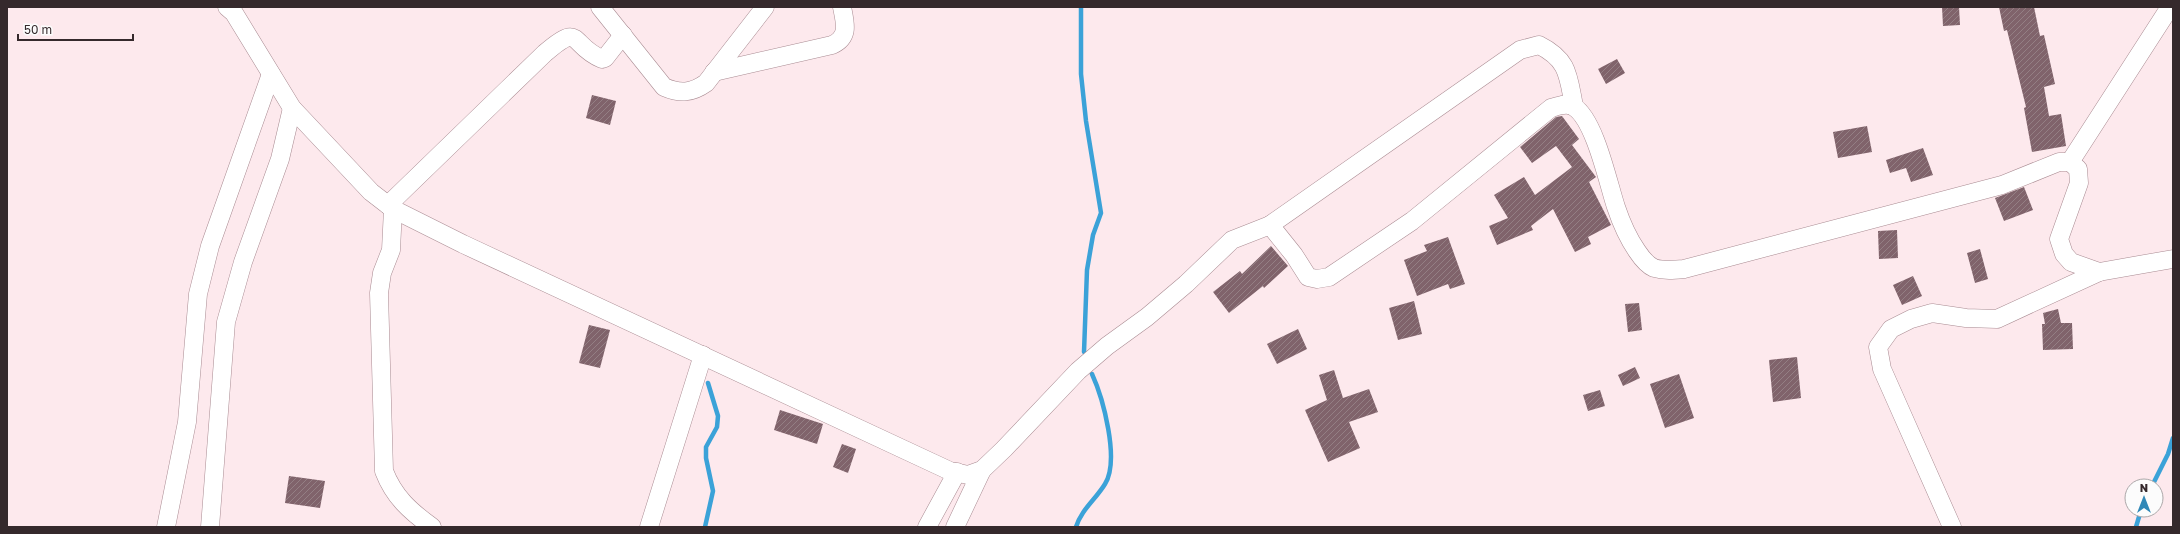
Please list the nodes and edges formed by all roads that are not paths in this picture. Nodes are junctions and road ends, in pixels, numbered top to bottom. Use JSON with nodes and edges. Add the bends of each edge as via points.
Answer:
{"nodes":[{"id":1,"x":600,"y":7,"type":"edge"},
{"id":2,"x":765,"y":7,"type":"edge"},
{"id":3,"x":842,"y":7,"type":"edge"},
{"id":4,"x":2170,"y":7,"type":"edge"},
{"id":5,"x":234,"y":9,"type":"edge"},
{"id":6,"x":622,"y":35,"type":"junction"},
{"id":7,"x":714,"y":72,"type":"junction"},
{"id":8,"x":271,"y":74,"type":"junction"},
{"id":9,"x":1574,"y":106,"type":"junction"},
{"id":10,"x":292,"y":108,"type":"junction"},
{"id":11,"x":2070,"y":162,"type":"junction"},
{"id":12,"x":390,"y":207,"type":"junction"},
{"id":13,"x":1270,"y":225,"type":"junction"},
{"id":14,"x":2173,"y":259,"type":"edge"},
{"id":15,"x":2099,"y":272,"type":"junction"},
{"id":16,"x":703,"y":355,"type":"junction"},
{"id":17,"x":982,"y":470,"type":"junction"},
{"id":18,"x":957,"y":472,"type":"junction"},
{"id":19,"x":166,"y":527,"type":"edge"},
{"id":20,"x":210,"y":527,"type":"edge"},
{"id":21,"x":432,"y":527,"type":"edge"},
{"id":22,"x":649,"y":527,"type":"edge"},
{"id":23,"x":927,"y":527,"type":"edge"},
{"id":24,"x":955,"y":527,"type":"edge"},
{"id":25,"x":1952,"y":527,"type":"edge"}],
"edges":[{"from":1,"to":6,"type":"street"},
{"from":2,"to":7,"type":"street"},
{"from":3,"to":7,"type":"street","via":[[846,28],[839,42]]},
{"from":4,"to":11,"type":"street"},
{"from":5,"to":8,"type":"street"},
{"from":6,"to":7,"type":"street","via":[[664,87],[673,91],[696,91]]},
{"from":6,"to":12,"type":"street","via":[[602,59],[573,37],[563,37]]},
{"from":8,"to":10,"type":"street"},
{"from":8,"to":19,"type":"street","via":[[210,246],[198,294],[187,422]]},
{"from":9,"to":11,"type":"street","via":[[1582,115],[1597,144],[1616,208],[1630,240],[1642,258],[1653,268],[1667,270],[1684,269],[1917,208],[2002,185],[2059,162]]},
{"from":9,"to":13,"type":"street","via":[[1564,104],[1551,108],[1412,221],[1329,277],[1308,277],[1294,254]]},
{"from":9,"to":13,"type":"street","via":[[1566,70],[1554,53],[1539,45],[1520,50]]},
{"from":10,"to":12,"type":"street","via":[[371,192]]},
{"from":10,"to":20,"type":"street","via":[[280,159],[226,322]]},
{"from":11,"to":15,"type":"street","via":[[2078,169],[2079,183],[2059,239],[2064,254],[2071,262]]},
{"from":12,"to":16,"type":"street","via":[[463,244]]},
{"from":12,"to":21,"type":"street","via":[[391,250],[381,277],[379,292],[384,471],[396,496]]},
{"from":13,"to":17,"type":"street","via":[[1232,240],[1175,294],[1107,346],[1078,371]]},
{"from":14,"to":15,"type":"street"},
{"from":15,"to":25,"type":"street","via":[[1997,319],[1932,313],[1911,319],[1891,329],[1878,346],[1882,369]]},
{"from":16,"to":18,"type":"street","via":[[950,471]]},
{"from":16,"to":22,"type":"street"},
{"from":17,"to":18,"type":"street","via":[[968,474]]},
{"from":17,"to":24,"type":"street"},
{"from":18,"to":23,"type":"street"}]}
